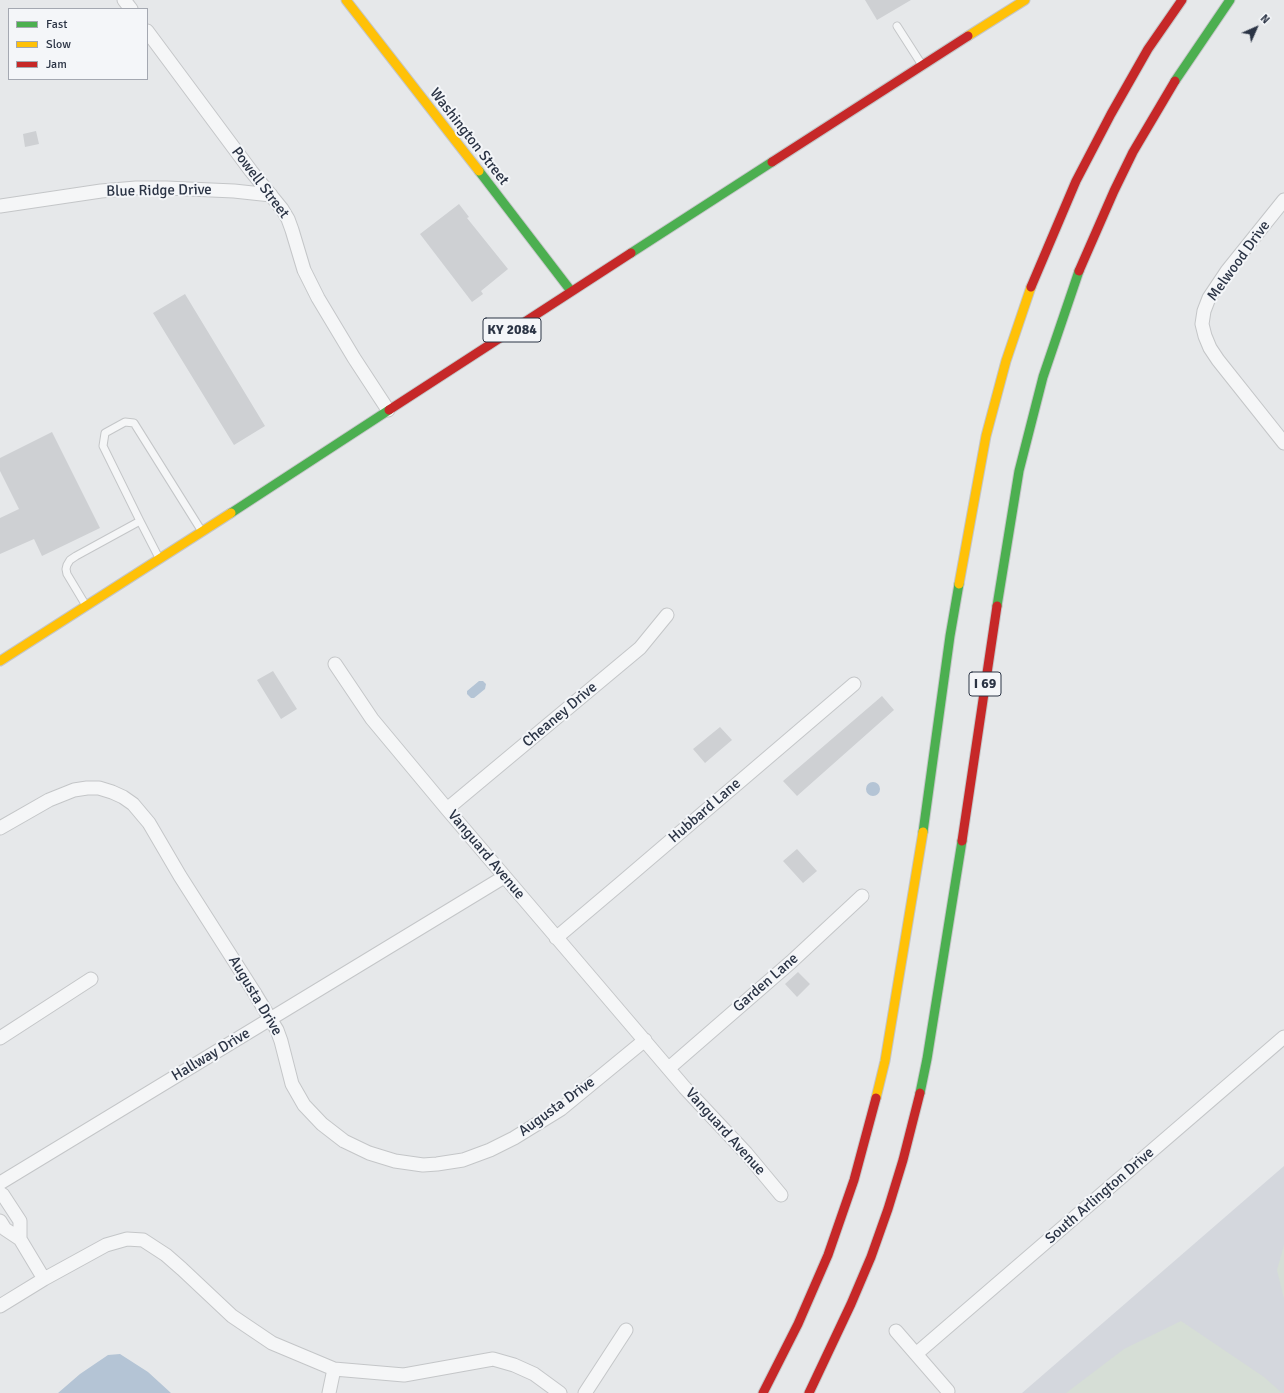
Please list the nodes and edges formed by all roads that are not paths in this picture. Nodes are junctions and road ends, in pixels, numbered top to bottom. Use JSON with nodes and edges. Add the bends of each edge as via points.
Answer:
{"nodes":[{"id":1,"x":124,"y":0,"type":"edge"},
{"id":2,"x":346,"y":0,"type":"edge"},
{"id":3,"x":1025,"y":0,"type":"edge"},
{"id":4,"x":1182,"y":0,"type":"edge"},
{"id":5,"x":1230,"y":0,"type":"edge"},
{"id":6,"x":130,"y":8,"type":"edge"},
{"id":7,"x":897,"y":26,"type":"dead end"},
{"id":8,"x":148,"y":32,"type":"edge"},
{"id":9,"x":922,"y":65,"type":"junction"},
{"id":10,"x":271,"y":195,"type":"junction"},
{"id":11,"x":1284,"y":200,"type":"edge"},
{"id":12,"x":0,"y":206,"type":"edge"},
{"id":13,"x":571,"y":291,"type":"junction"},
{"id":14,"x":388,"y":410,"type":"junction"},
{"id":15,"x":1284,"y":443,"type":"edge"},
{"id":16,"x":140,"y":521,"type":"junction"},
{"id":17,"x":202,"y":532,"type":"junction"},
{"id":18,"x":159,"y":558,"type":"junction"},
{"id":19,"x":86,"y":606,"type":"junction"},
{"id":20,"x":667,"y":615,"type":"dead end"},
{"id":21,"x":0,"y":661,"type":"edge"},
{"id":22,"x":335,"y":664,"type":"dead end"},
{"id":23,"x":854,"y":684,"type":"dead end"},
{"id":24,"x":447,"y":810,"type":"junction"},
{"id":25,"x":0,"y":828,"type":"edge"},
{"id":26,"x":504,"y":877,"type":"junction"},
{"id":27,"x":862,"y":896,"type":"dead end"},
{"id":28,"x":556,"y":938,"type":"junction"},
{"id":29,"x":91,"y":979,"type":"dead end"},
{"id":30,"x":271,"y":1019,"type":"junction"},
{"id":31,"x":1284,"y":1037,"type":"edge"},
{"id":32,"x":0,"y":1038,"type":"edge"},
{"id":33,"x":645,"y":1040,"type":"junction"},
{"id":34,"x":669,"y":1068,"type":"junction"},
{"id":35,"x":0,"y":1183,"type":"edge"},
{"id":36,"x":0,"y":1193,"type":"edge"},
{"id":37,"x":781,"y":1195,"type":"dead end"},
{"id":38,"x":0,"y":1221,"type":"edge"},
{"id":39,"x":20,"y":1239,"type":"junction"},
{"id":40,"x":44,"y":1279,"type":"junction"},
{"id":41,"x":0,"y":1306,"type":"edge"},
{"id":42,"x":626,"y":1330,"type":"dead end"},
{"id":43,"x":896,"y":1330,"type":"dead end"},
{"id":44,"x":916,"y":1354,"type":"junction"},
{"id":45,"x":334,"y":1369,"type":"junction"},
{"id":46,"x":948,"y":1391,"type":"dead end"},
{"id":47,"x":330,"y":1393,"type":"edge"},
{"id":48,"x":560,"y":1393,"type":"edge"},
{"id":49,"x":585,"y":1393,"type":"edge"},
{"id":50,"x":763,"y":1393,"type":"edge"},
{"id":51,"x":809,"y":1393,"type":"edge"}],
"edges":[{"from":1,"to":6,"type":"street"},
{"from":2,"to":13,"type":"main road","name":"Washington Street"},
{"from":3,"to":9,"type":"main road","number":"KY 2084"},
{"from":4,"to":50,"type":"main road","via":[[1148,49],[1076,181],[1031,287],[1006,360],[986,436],[950,636],[928,801],[885,1061],[875,1104],[854,1180],[828,1255],[798,1324]]},
{"from":5,"to":51,"type":"main road","number":"I 69","via":[[1173,83],[1120,178],[1078,273],[1043,376],[1018,478],[944,957],[916,1110],[903,1160],[871,1257]]},
{"from":7,"to":9,"type":"lane"},
{"from":8,"to":10,"type":"street","name":"Powell Street"},
{"from":9,"to":13,"type":"main road","number":"KY 2084"},
{"from":10,"to":12,"type":"street","name":"Blue Ridge Drive","via":[[234,191],[136,188]]},
{"from":10,"to":14,"type":"street","name":"Powell Street","via":[[288,219],[304,270],[318,298]]},
{"from":11,"to":15,"type":"street","name":"Melwood Drive","via":[[1227,271],[1209,298],[1202,324],[1210,348]]},
{"from":13,"to":14,"type":"main road","number":"KY 2084"},
{"from":14,"to":17,"type":"main road","number":"KY 2084"},
{"from":16,"to":17,"type":"lane","via":[[102,446],[105,433],[125,422],[134,423]]},
{"from":16,"to":18,"type":"lane"},
{"from":16,"to":19,"type":"lane","via":[[70,560],[66,569],[67,574]]},
{"from":17,"to":18,"type":"main road","number":"KY 2084"},
{"from":18,"to":19,"type":"main road","number":"KY 2084"},
{"from":19,"to":21,"type":"main road","number":"KY 2084"},
{"from":20,"to":24,"type":"street","name":"Cheaney Drive","via":[[640,648]]},
{"from":22,"to":24,"type":"street","name":"Vanguard Avenue","via":[[372,719]]},
{"from":23,"to":28,"type":"street","name":"Hubbard Lane"},
{"from":24,"to":26,"type":"street","name":"Vanguard Avenue"},
{"from":25,"to":30,"type":"street","name":"Augusta Drive","via":[[49,800],[74,790],[99,788],[133,804],[149,823]]},
{"from":26,"to":28,"type":"street","name":"Vanguard Avenue"},
{"from":26,"to":30,"type":"street","name":"Hallway Drive"},
{"from":27,"to":34,"type":"street","name":"Garden Lane","via":[[791,962]]},
{"from":28,"to":33,"type":"street","name":"Vanguard Avenue"},
{"from":29,"to":32,"type":"street"},
{"from":30,"to":33,"type":"street","name":"Augusta Drive","via":[[298,1094],[304,1105],[322,1124],[344,1141],[368,1153],[395,1161],[423,1165],[464,1160],[514,1138],[561,1108]]},
{"from":30,"to":35,"type":"street","name":"Hallway Drive"},
{"from":31,"to":44,"type":"street","name":"South Arlington Drive"},
{"from":33,"to":34,"type":"street","name":"Vanguard Avenue"},
{"from":34,"to":37,"type":"street","name":"Vanguard Avenue"},
{"from":36,"to":39,"type":"street","via":[[20,1221]]},
{"from":38,"to":39,"type":"street","via":[[5,1229]]},
{"from":39,"to":40,"type":"street"},
{"from":40,"to":41,"type":"street"},
{"from":40,"to":45,"type":"street","via":[[106,1245],[127,1239],[143,1240],[166,1255],[232,1316],[272,1343]]},
{"from":42,"to":49,"type":"street"},
{"from":43,"to":44,"type":"street"},
{"from":44,"to":46,"type":"street"},
{"from":45,"to":47,"type":"street"},
{"from":45,"to":48,"type":"street","via":[[404,1375],[493,1359],[534,1374]]}]}
